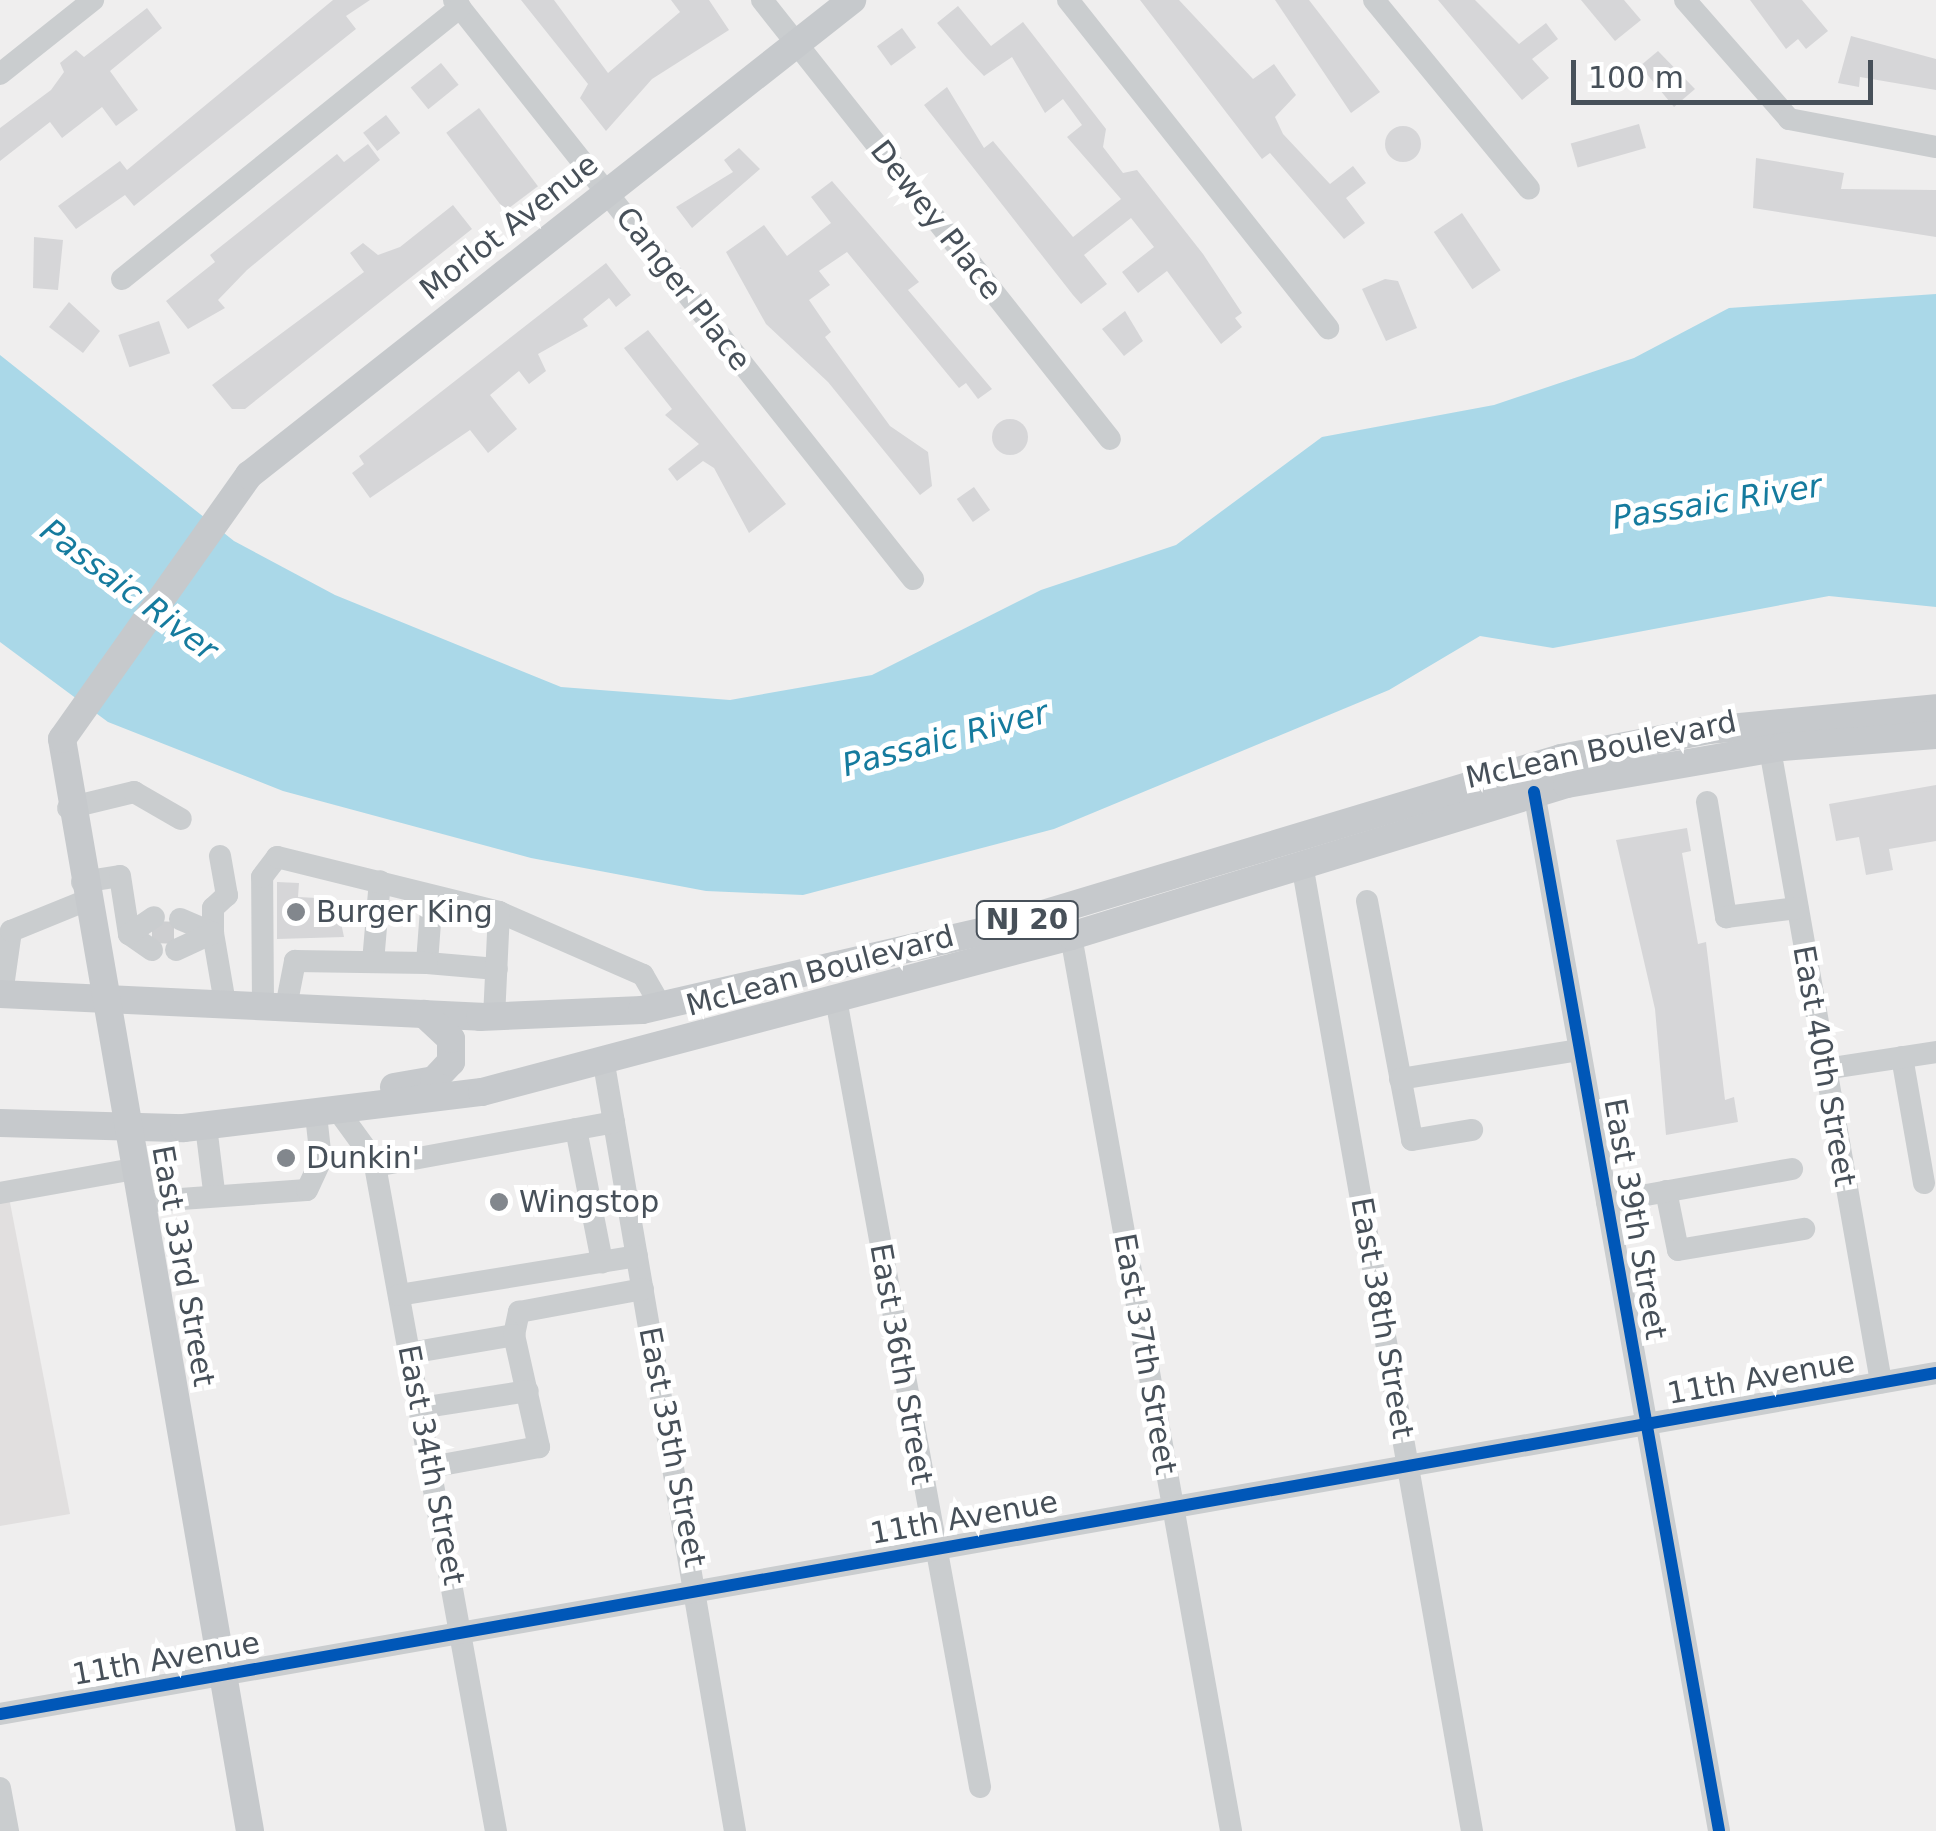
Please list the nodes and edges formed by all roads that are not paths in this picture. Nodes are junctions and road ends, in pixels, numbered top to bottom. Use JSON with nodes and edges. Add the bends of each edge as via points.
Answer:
{"nodes":[{"id":1,"x":93,"y":0,"type":"edge"},
{"id":2,"x":762,"y":0,"type":"edge"},
{"id":3,"x":852,"y":0,"type":"edge"},
{"id":4,"x":1068,"y":0,"type":"edge"},
{"id":5,"x":1374,"y":0,"type":"edge"},
{"id":6,"x":1685,"y":0,"type":"edge"},
{"id":7,"x":457,"y":4,"type":"edge"},
{"id":8,"x":797,"y":44,"type":"junction"},
{"id":9,"x":0,"y":74,"type":"edge"},
{"id":10,"x":1936,"y":148,"type":"edge"},
{"id":11,"x":1529,"y":190,"type":"dead end"},
{"id":12,"x":607,"y":194,"type":"junction"},
{"id":13,"x":122,"y":280,"type":"dead end"},
{"id":14,"x":1328,"y":328,"type":"dead end"},
{"id":15,"x":1110,"y":439,"type":"dead end"},
{"id":16,"x":913,"y":579,"type":"dead end"},
{"id":17,"x":1936,"y":708,"type":"edge"},
{"id":18,"x":74,"y":714,"type":"joint"},
{"id":19,"x":1936,"y":735,"type":"edge"},
{"id":20,"x":1770,"y":749,"type":"junction"},
{"id":21,"x":1534,"y":792,"type":"junction"},
{"id":22,"x":1706,"y":802,"type":"dead end"},
{"id":23,"x":68,"y":808,"type":"junction"},
{"id":24,"x":181,"y":819,"type":"dead end"},
{"id":25,"x":220,"y":856,"type":"dead end"},
{"id":26,"x":1302,"y":864,"type":"junction"},
{"id":27,"x":380,"y":881,"type":"junction"},
{"id":28,"x":83,"y":891,"type":"junction"},
{"id":29,"x":432,"y":896,"type":"junction"},
{"id":30,"x":1367,"y":901,"type":"dead end"},
{"id":31,"x":1797,"y":908,"type":"junction"},
{"id":32,"x":500,"y":912,"type":"junction"},
{"id":33,"x":5,"y":928,"type":"edge"},
{"id":34,"x":214,"y":933,"type":"junction"},
{"id":35,"x":179,"y":934,"type":"tunnel mouth"},
{"id":36,"x":1071,"y":936,"type":"junction"},
{"id":37,"x":93,"y":947,"type":"junction"},
{"id":38,"x":373,"y":962,"type":"junction"},
{"id":39,"x":427,"y":963,"type":"junction"},
{"id":40,"x":497,"y":969,"type":"junction"},
{"id":41,"x":1,"y":994,"type":"edge"},
{"id":42,"x":102,"y":997,"type":"junction"},
{"id":43,"x":836,"y":999,"type":"junction"},
{"id":44,"x":225,"y":1004,"type":"junction"},
{"id":45,"x":275,"y":1006,"type":"junction"},
{"id":46,"x":662,"y":1006,"type":"junction"},
{"id":47,"x":424,"y":1014,"type":"junction"},
{"id":48,"x":494,"y":1018,"type":"junction"},
{"id":49,"x":1580,"y":1050,"type":"junction"},
{"id":50,"x":1936,"y":1052,"type":"edge"},
{"id":51,"x":1902,"y":1058,"type":"junction"},
{"id":52,"x":604,"y":1064,"type":"junction"},
{"id":53,"x":1825,"y":1069,"type":"junction"},
{"id":54,"x":1400,"y":1080,"type":"junction"},
{"id":55,"x":328,"y":1113,"type":"junction"},
{"id":56,"x":614,"y":1122,"type":"junction"},
{"id":57,"x":0,"y":1126,"type":"edge"},
{"id":58,"x":206,"y":1126,"type":"junction"},
{"id":59,"x":576,"y":1129,"type":"junction"},
{"id":60,"x":1472,"y":1130,"type":"dead end"},
{"id":61,"x":126,"y":1131,"type":"junction"},
{"id":62,"x":375,"y":1166,"type":"junction"},
{"id":63,"x":133,"y":1169,"type":"junction"},
{"id":64,"x":1792,"y":1169,"type":"dead end"},
{"id":65,"x":1924,"y":1184,"type":"dead end"},
{"id":66,"x":214,"y":1191,"type":"junction"},
{"id":67,"x":1666,"y":1191,"type":"junction"},
{"id":68,"x":0,"y":1192,"type":"edge"},
{"id":69,"x":139,"y":1202,"type":"junction"},
{"id":70,"x":1607,"y":1202,"type":"junction"},
{"id":71,"x":1804,"y":1229,"type":"dead end"},
{"id":72,"x":637,"y":1256,"type":"junction"},
{"id":73,"x":602,"y":1262,"type":"junction"},
{"id":74,"x":642,"y":1288,"type":"junction"},
{"id":75,"x":399,"y":1295,"type":"junction"},
{"id":76,"x":514,"y":1336,"type":"junction"},
{"id":77,"x":410,"y":1354,"type":"junction"},
{"id":78,"x":1936,"y":1373,"type":"edge"},
{"id":79,"x":1882,"y":1382,"type":"junction"},
{"id":80,"x":528,"y":1391,"type":"junction"},
{"id":81,"x":420,"y":1408,"type":"junction"},
{"id":82,"x":1646,"y":1424,"type":"junction"},
{"id":83,"x":1408,"y":1466,"type":"junction"},
{"id":84,"x":431,"y":1467,"type":"junction"},
{"id":85,"x":1172,"y":1507,"type":"junction"},
{"id":86,"x":934,"y":1549,"type":"junction"},
{"id":87,"x":698,"y":1590,"type":"junction"},
{"id":88,"x":462,"y":1632,"type":"junction"},
{"id":89,"x":222,"y":1675,"type":"junction"},
{"id":90,"x":0,"y":1714,"type":"edge"},
{"id":91,"x":980,"y":1787,"type":"dead end"},
{"id":92,"x":0,"y":1788,"type":"edge"},
{"id":93,"x":8,"y":1831,"type":"edge"},
{"id":94,"x":250,"y":1831,"type":"edge"},
{"id":95,"x":496,"y":1831,"type":"edge"},
{"id":96,"x":735,"y":1831,"type":"edge"},
{"id":97,"x":1231,"y":1831,"type":"edge"},
{"id":98,"x":1472,"y":1831,"type":"edge"},
{"id":99,"x":1719,"y":1831,"type":"edge"}],
"edges":[{"from":1,"to":9,"type":"street"},
{"from":2,"to":8,"type":"street","name":"Dewey Place"},
{"from":3,"to":8,"type":"main road","name":"Morlot Avenue"},
{"from":4,"to":14,"type":"street"},
{"from":5,"to":11,"type":"street"},
{"from":6,"to":10,"type":"street","via":[[1789,119]]},
{"from":7,"to":12,"type":"street","name":"Canger Place"},
{"from":7,"to":13,"type":"street"},
{"from":8,"to":12,"type":"main road","name":"Morlot Avenue"},
{"from":8,"to":15,"type":"street","name":"Dewey Place"},
{"from":12,"to":16,"type":"street","name":"Canger Place"},
{"from":12,"to":18,"type":"main road","name":"Morlot Avenue","via":[[311,422],[214,514]]},
{"from":17,"to":46,"type":"main road","name":"McLean Boulevard","number":"NJ 20","via":[[1709,730],[1561,758],[1046,915]]},
{"from":18,"to":23,"type":"main road","name":"East 33rd Street","via":[[60,750]]},
{"from":19,"to":20,"type":"main road","name":"McLean Boulevard","number":"NJ 20"},
{"from":20,"to":21,"type":"main road","name":"McLean Boulevard","number":"NJ 20"},
{"from":20,"to":31,"type":"street","name":"East 40th Street"},
{"from":21,"to":26,"type":"main road","name":"McLean Boulevard","number":"NJ 20"},
{"from":21,"to":49,"type":"street","name":"East 39th Street"},
{"from":22,"to":31,"type":"street","via":[[1726,918]]},
{"from":23,"to":24,"type":"street","via":[[134,792]]},
{"from":23,"to":28,"type":"main road","name":"East 33rd Street"},
{"from":25,"to":34,"type":"street","via":[[227,895],[213,908]]},
{"from":26,"to":36,"type":"main road","name":"McLean Boulevard","number":"NJ 20"},
{"from":26,"to":83,"type":"street","name":"East 38th Street"},
{"from":27,"to":29,"type":"street"},
{"from":27,"to":38,"type":"street"},
{"from":27,"to":45,"type":"street","via":[[277,858],[262,876]]},
{"from":28,"to":33,"type":"street"},
{"from":28,"to":37,"type":"main road","name":"East 33rd Street"},
{"from":28,"to":37,"type":"street","via":[[120,876],[147,934]]},
{"from":29,"to":32,"type":"street"},
{"from":29,"to":39,"type":"street"},
{"from":30,"to":54,"type":"street"},
{"from":31,"to":53,"type":"street","name":"East 40th Street"},
{"from":32,"to":40,"type":"street"},
{"from":32,"to":46,"type":"street","via":[[643,975]]},
{"from":33,"to":41,"type":"street"},
{"from":34,"to":35,"type":"street"},
{"from":34,"to":44,"type":"street"},
{"from":36,"to":43,"type":"main road","name":"McLean Boulevard","number":"NJ 20"},
{"from":36,"to":85,"type":"street","name":"East 37th Street"},
{"from":37,"to":42,"type":"main road","name":"East 33rd Street"},
{"from":38,"to":39,"type":"street"},
{"from":38,"to":45,"type":"street","via":[[295,960]]},
{"from":39,"to":40,"type":"street"},
{"from":40,"to":48,"type":"street"},
{"from":41,"to":42,"type":"main road","name":"McLean Boulevard","number":"NJ 20"},
{"from":42,"to":44,"type":"main road","name":"McLean Boulevard","number":"NJ 20"},
{"from":42,"to":61,"type":"main road","name":"East 33rd Street"},
{"from":43,"to":52,"type":"main road","name":"McLean Boulevard","number":"NJ 20"},
{"from":43,"to":86,"type":"street","name":"East 36th Street"},
{"from":44,"to":45,"type":"main road","name":"McLean Boulevard","number":"NJ 20"},
{"from":45,"to":47,"type":"main road","name":"McLean Boulevard","number":"NJ 20"},
{"from":46,"to":48,"type":"main road","name":"McLean Boulevard","number":"NJ 20"},
{"from":47,"to":48,"type":"main road","name":"McLean Boulevard","number":"NJ 20"},
{"from":47,"to":61,"type":"main road","via":[[451,1039],[452,1062],[434,1080]]},
{"from":49,"to":54,"type":"street"},
{"from":49,"to":70,"type":"street","name":"East 39th Street"},
{"from":50,"to":51,"type":"street"},
{"from":51,"to":53,"type":"street"},
{"from":51,"to":65,"type":"street"},
{"from":52,"to":55,"type":"main road","name":"McLean Boulevard","number":"NJ 20"},
{"from":52,"to":56,"type":"street","name":"East 35th Street"},
{"from":53,"to":79,"type":"street","name":"East 40th Street"},
{"from":54,"to":60,"type":"street","via":[[1412,1140]]},
{"from":55,"to":58,"type":"main road","name":"McLean Boulevard","number":"NJ 20"},
{"from":55,"to":62,"type":"street","name":"East 34th Street","via":[[361,1132]]},
{"from":55,"to":66,"type":"street","via":[[321,1160],[306,1190],[248,1200]]},
{"from":56,"to":59,"type":"street"},
{"from":56,"to":72,"type":"street","name":"East 35th Street"},
{"from":57,"to":61,"type":"main road","name":"McLean Boulevard","number":"NJ 20"},
{"from":58,"to":61,"type":"main road","name":"McLean Boulevard","number":"NJ 20"},
{"from":58,"to":66,"type":"street"},
{"from":59,"to":62,"type":"street"},
{"from":59,"to":73,"type":"street"},
{"from":61,"to":63,"type":"main road","name":"East 33rd Street"},
{"from":62,"to":75,"type":"street","name":"East 34th Street"},
{"from":63,"to":68,"type":"street"},
{"from":63,"to":69,"type":"main road","name":"East 33rd Street"},
{"from":64,"to":67,"type":"street"},
{"from":66,"to":69,"type":"street"},
{"from":67,"to":70,"type":"street"},
{"from":67,"to":71,"type":"street","via":[[1678,1250]]},
{"from":69,"to":89,"type":"main road","name":"East 33rd Street"},
{"from":70,"to":82,"type":"street","name":"East 39th Street"},
{"from":72,"to":73,"type":"street"},
{"from":72,"to":74,"type":"street","name":"East 35th Street"},
{"from":73,"to":75,"type":"street"},
{"from":74,"to":76,"type":"street","via":[[519,1312]]},
{"from":74,"to":87,"type":"street","name":"East 35th Street"},
{"from":75,"to":77,"type":"street","name":"East 34th Street"},
{"from":76,"to":77,"type":"street"},
{"from":76,"to":80,"type":"street"},
{"from":77,"to":81,"type":"street","name":"East 34th Street"},
{"from":78,"to":79,"type":"street","name":"11th Avenue"},
{"from":79,"to":82,"type":"street","name":"11th Avenue"},
{"from":80,"to":81,"type":"street"},
{"from":80,"to":84,"type":"street","via":[[539,1448]]},
{"from":81,"to":84,"type":"street","name":"East 34th Street"},
{"from":82,"to":83,"type":"street","name":"11th Avenue"},
{"from":82,"to":99,"type":"street","name":"East 39th Street"},
{"from":83,"to":85,"type":"street","name":"11th Avenue"},
{"from":83,"to":98,"type":"street","name":"East 38th Street"},
{"from":84,"to":88,"type":"street","name":"East 34th Street"},
{"from":85,"to":86,"type":"street","name":"11th Avenue"},
{"from":85,"to":97,"type":"street","name":"East 37th Street"},
{"from":86,"to":87,"type":"street","name":"11th Avenue"},
{"from":86,"to":91,"type":"street","name":"East 36th Street"},
{"from":87,"to":88,"type":"street","name":"11th Avenue"},
{"from":87,"to":96,"type":"street","name":"East 35th Street"},
{"from":88,"to":89,"type":"street","name":"11th Avenue"},
{"from":88,"to":95,"type":"street","name":"East 34th Street"},
{"from":89,"to":90,"type":"street","name":"11th Avenue"},
{"from":89,"to":94,"type":"main road","name":"East 33rd Street"},
{"from":92,"to":93,"type":"street"}]}
